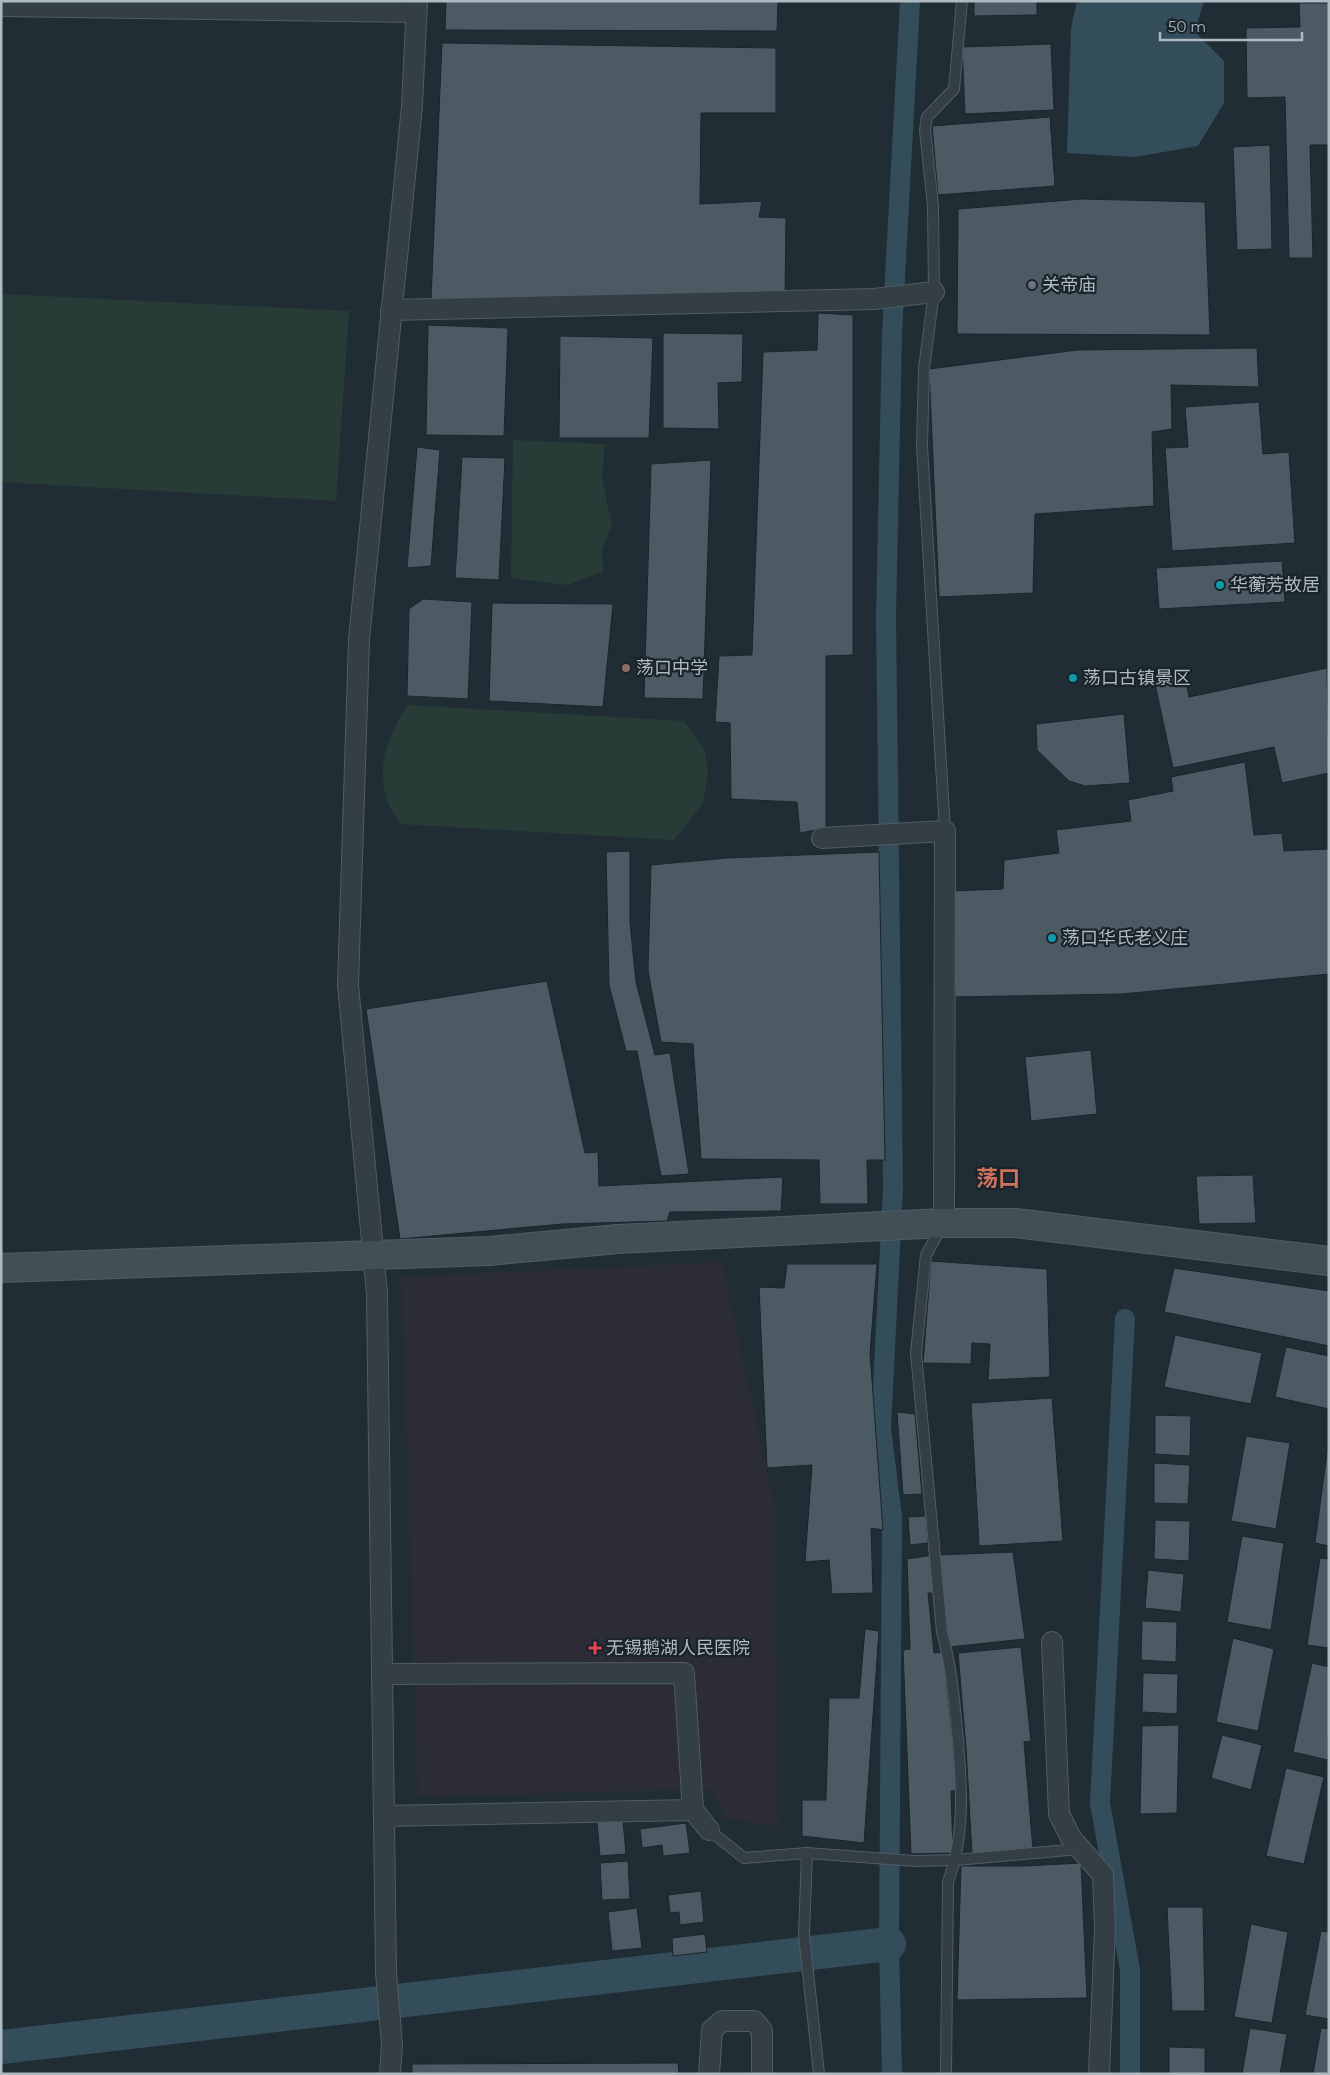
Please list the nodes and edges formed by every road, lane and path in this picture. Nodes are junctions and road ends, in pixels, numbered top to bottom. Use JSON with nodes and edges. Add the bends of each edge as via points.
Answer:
{"nodes":[{"id":1,"x":962,"y":1,"type":"edge"},
{"id":2,"x":1,"y":6,"type":"edge"},
{"id":3,"x":416,"y":7,"type":"edge"},
{"id":4,"x":934,"y":292,"type":"junction"},
{"id":5,"x":391,"y":310,"type":"junction"},
{"id":6,"x":945,"y":831,"type":"junction"},
{"id":7,"x":822,"y":838,"type":"dead end"},
{"id":8,"x":935,"y":1223,"type":"junction"},
{"id":9,"x":374,"y":1256,"type":"junction"},
{"id":10,"x":1329,"y":1261,"type":"edge"},
{"id":11,"x":1,"y":1268,"type":"edge"},
{"id":12,"x":1052,"y":1642,"type":"dead end"},
{"id":13,"x":382,"y":1674,"type":"junction"},
{"id":14,"x":693,"y":1810,"type":"junction"},
{"id":15,"x":384,"y":1816,"type":"junction"},
{"id":16,"x":709,"y":1830,"type":"joint"},
{"id":17,"x":1080,"y":1848,"type":"junction"},
{"id":18,"x":807,"y":1854,"type":"junction"},
{"id":19,"x":956,"y":1860,"type":"junction"},
{"id":20,"x":390,"y":2074,"type":"edge"},
{"id":21,"x":709,"y":2074,"type":"edge"},
{"id":22,"x":762,"y":2074,"type":"edge"},
{"id":23,"x":818,"y":2074,"type":"edge"},
{"id":24,"x":946,"y":2074,"type":"edge"},
{"id":25,"x":1099,"y":2074,"type":"edge"}],
"edges":[{"from":1,"to":4,"type":"lane","via":[[954,89],[927,117],[925,130],[933,206]]},
{"from":2,"to":3,"type":"street"},
{"from":3,"to":5,"type":"street","via":[[412,106]]},
{"from":4,"to":5,"type":"street","via":[[874,299]]},
{"from":4,"to":6,"type":"lane","via":[[924,368],[922,446]]},
{"from":5,"to":9,"type":"street","via":[[359,640],[348,985]]},
{"from":6,"to":7,"type":"street"},
{"from":6,"to":8,"type":"street"},
{"from":8,"to":9,"type":"street","via":[[618,1239],[489,1251]]},
{"from":8,"to":10,"type":"street","via":[[1015,1223]]},
{"from":8,"to":19,"type":"lane","via":[[926,1255],[916,1353],[942,1632],[949,1658],[961,1775]]},
{"from":9,"to":11,"type":"street"},
{"from":9,"to":13,"type":"street"},
{"from":12,"to":17,"type":"street","via":[[1059,1814]]},
{"from":13,"to":14,"type":"street","via":[[684,1673]]},
{"from":13,"to":15,"type":"street"},
{"from":14,"to":15,"type":"street"},
{"from":14,"to":16,"type":"street"},
{"from":15,"to":20,"type":"street","via":[[386,1972],[392,2045]]},
{"from":16,"to":18,"type":"lane","via":[[744,1858]]},
{"from":17,"to":19,"type":"lane"},
{"from":17,"to":25,"type":"street","via":[[1103,1875],[1105,1928]]},
{"from":18,"to":19,"type":"lane","via":[[915,1861]]},
{"from":18,"to":23,"type":"lane","via":[[804,1935]]},
{"from":19,"to":24,"type":"lane","via":[[948,1882]]},
{"from":21,"to":22,"type":"street","via":[[712,2030],[722,2021],[754,2021],[762,2030]]}]}
